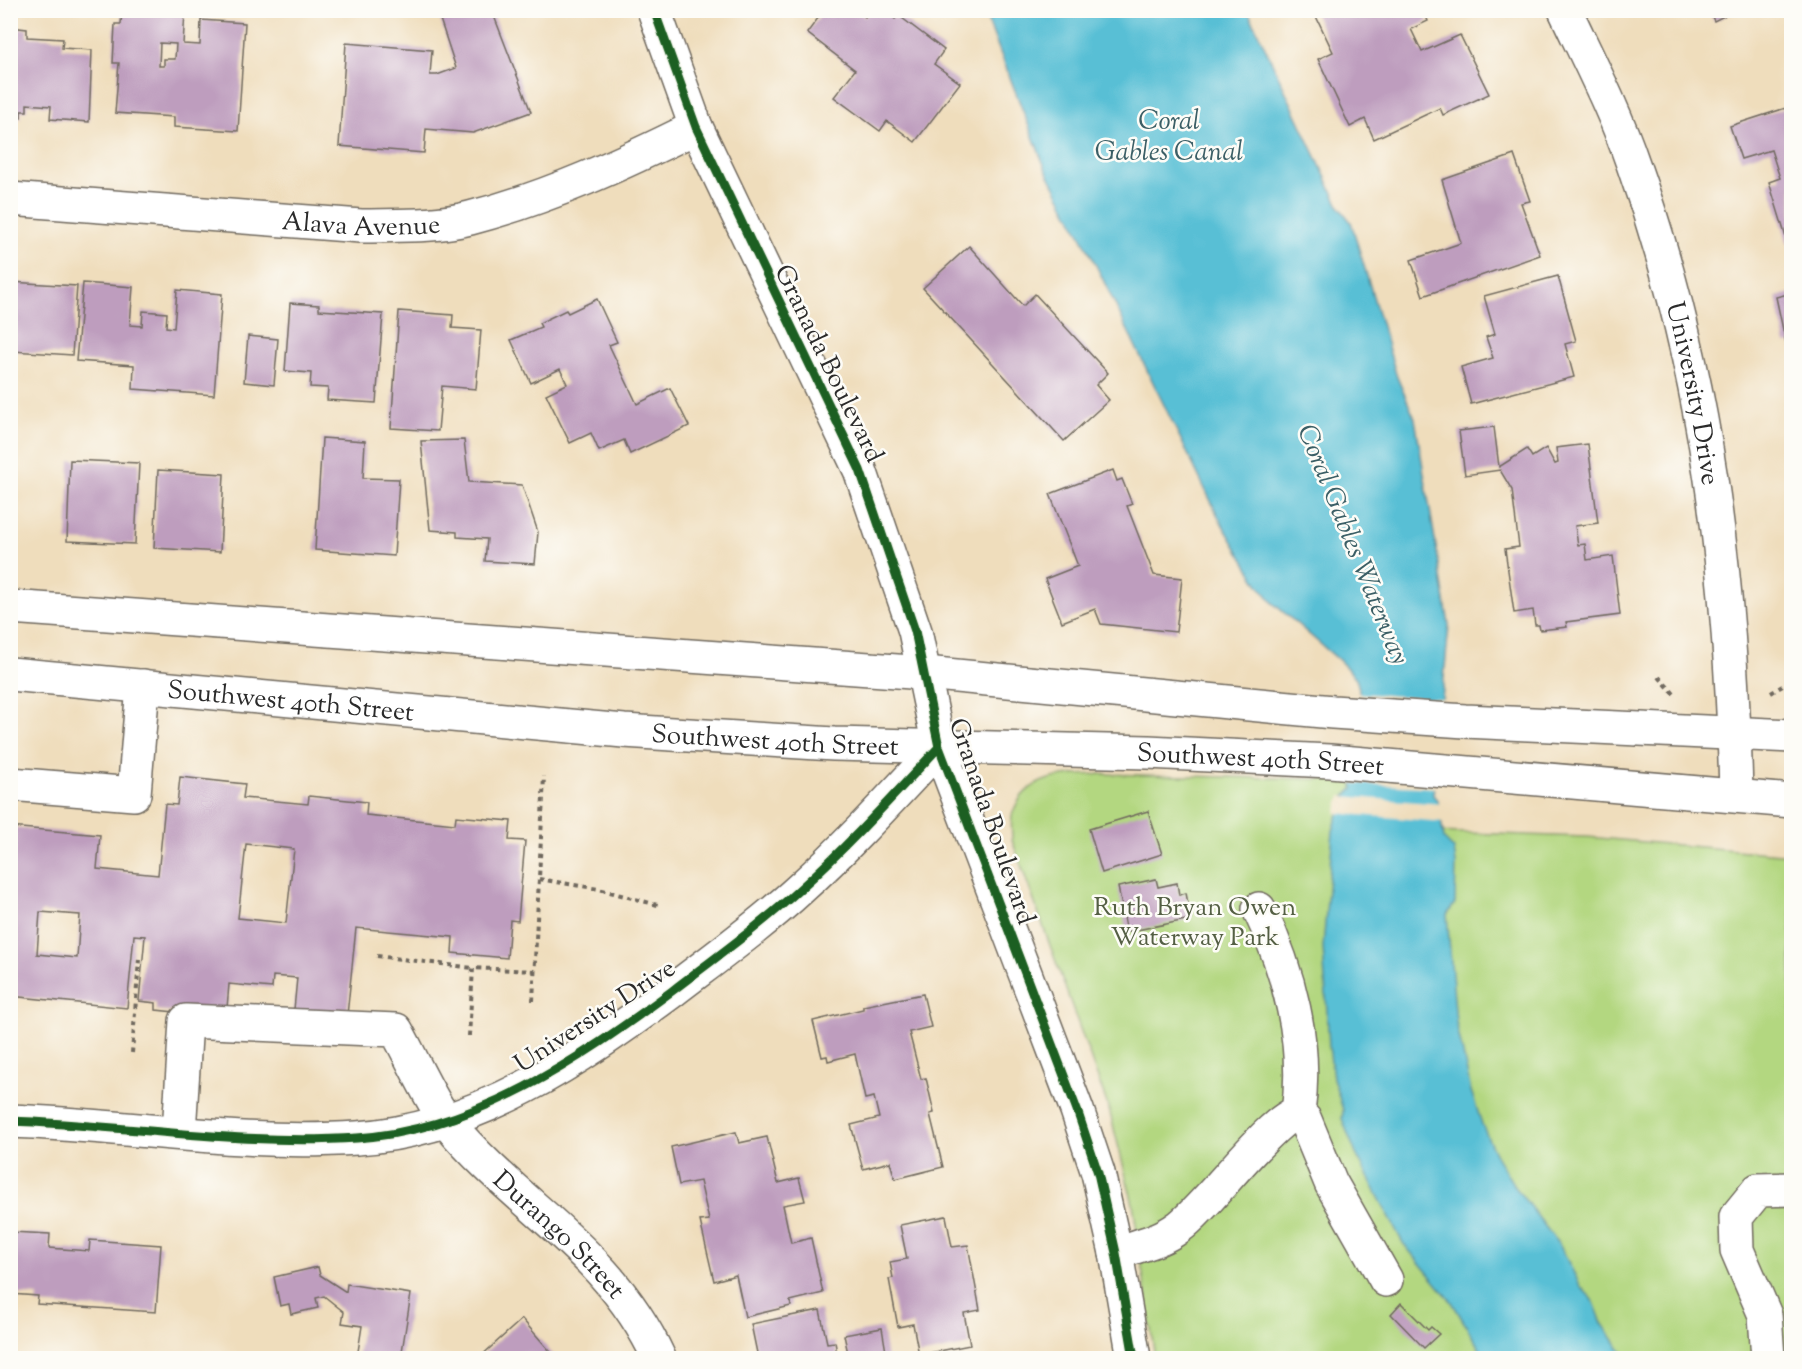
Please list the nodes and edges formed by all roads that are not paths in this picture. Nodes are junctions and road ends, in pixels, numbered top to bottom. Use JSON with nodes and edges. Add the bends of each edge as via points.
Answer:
{"nodes":[{"id":1,"x":654,"y":10,"type":"edge"},
{"id":2,"x":1565,"y":10,"type":"edge"},
{"id":3,"x":696,"y":127,"type":"junction"},
{"id":4,"x":10,"y":199,"type":"edge"},
{"id":5,"x":10,"y":607,"type":"edge"},
{"id":6,"x":925,"y":673,"type":"junction"},
{"id":7,"x":10,"y":674,"type":"edge"},
{"id":8,"x":143,"y":686,"type":"junction"},
{"id":9,"x":1735,"y":732,"type":"junction"},
{"id":10,"x":1791,"y":736,"type":"edge"},
{"id":11,"x":939,"y":747,"type":"junction"},
{"id":12,"x":10,"y":784,"type":"edge"},
{"id":13,"x":1736,"y":795,"type":"junction"},
{"id":14,"x":1791,"y":801,"type":"edge"},
{"id":15,"x":1259,"y":909,"type":"dead end"},
{"id":16,"x":1298,"y":1113,"type":"junction"},
{"id":17,"x":446,"y":1120,"type":"junction"},
{"id":18,"x":10,"y":1121,"type":"edge"},
{"id":19,"x":179,"y":1132,"type":"junction"},
{"id":20,"x":1791,"y":1189,"type":"edge"},
{"id":21,"x":1116,"y":1252,"type":"junction"},
{"id":22,"x":1386,"y":1280,"type":"dead end"},
{"id":23,"x":659,"y":1359,"type":"edge"},
{"id":24,"x":1134,"y":1359,"type":"edge"},
{"id":25,"x":1768,"y":1359,"type":"edge"}],
"edges":[{"from":1,"to":3,"type":"street","name":"Granada Boulevard"},
{"from":2,"to":9,"type":"street","name":"University Drive","via":[[1633,163],[1689,354],[1716,499]]},
{"from":3,"to":4,"type":"street","name":"Alava Avenue","via":[[646,152],[523,201],[469,219],[418,225],[361,226]]},
{"from":3,"to":6,"type":"street","name":"Granada Boulevard","via":[[860,470],[915,631]]},
{"from":5,"to":6,"type":"street","name":"Southwest 40th Street"},
{"from":6,"to":9,"type":"street","name":"Southwest 40th Street","via":[[1333,712]]},
{"from":6,"to":11,"type":"street","name":"Granada Boulevard"},
{"from":7,"to":8,"type":"street","name":"Southwest 40th Street"},
{"from":8,"to":11,"type":"street","name":"Southwest 40th Street","via":[[624,731]]},
{"from":8,"to":12,"type":"street","via":[[134,794]]},
{"from":9,"to":10,"type":"street","name":"Southwest 40th Street"},
{"from":9,"to":13,"type":"street","name":"University Drive"},
{"from":11,"to":13,"type":"street","name":"Southwest 40th Street","via":[[1330,761]]},
{"from":11,"to":17,"type":"street","name":"University Drive","via":[[874,818],[799,890],[698,971],[554,1072],[483,1107]]},
{"from":11,"to":21,"type":"street","name":"Granada Boulevard","via":[[1077,1110],[1098,1173]]},
{"from":13,"to":14,"type":"street","name":"Southwest 40th Street"},
{"from":15,"to":16,"type":"street","via":[[1277,947],[1296,1024],[1303,1079]]},
{"from":16,"to":21,"type":"street","via":[[1283,1120],[1205,1205],[1179,1227],[1162,1238]]},
{"from":16,"to":22,"type":"street","via":[[1305,1120],[1331,1183]]},
{"from":17,"to":19,"type":"street","name":"University Drive","via":[[358,1138],[298,1140]]},
{"from":17,"to":19,"type":"street","name":"Durango Street","via":[[396,1030],[186,1021]]},
{"from":17,"to":23,"type":"street","name":"Durango Street","via":[[489,1167],[596,1264],[629,1303]]},
{"from":18,"to":19,"type":"street","name":"University Drive"},
{"from":20,"to":25,"type":"street","via":[[1758,1190],[1736,1216],[1737,1250],[1765,1315]]},
{"from":21,"to":24,"type":"street","name":"Granada Boulevard"}]}
